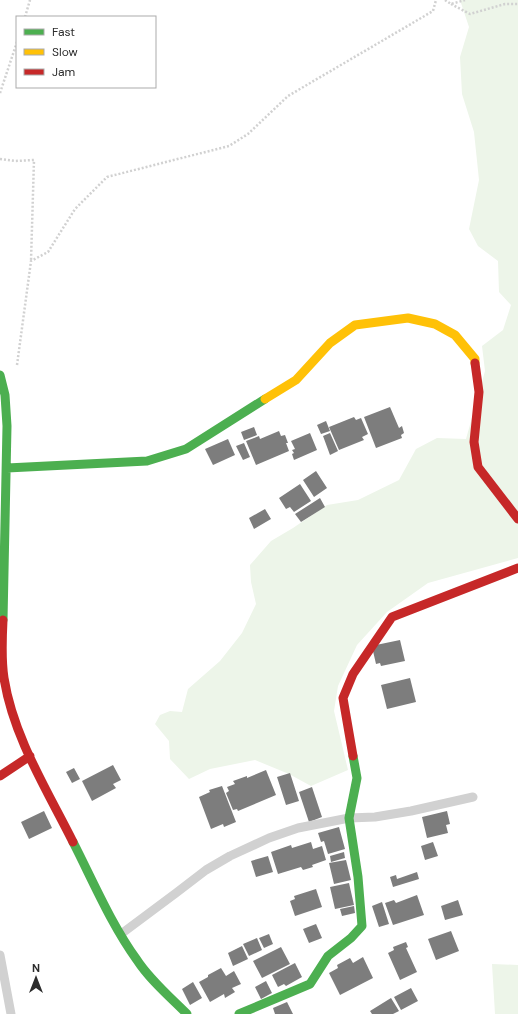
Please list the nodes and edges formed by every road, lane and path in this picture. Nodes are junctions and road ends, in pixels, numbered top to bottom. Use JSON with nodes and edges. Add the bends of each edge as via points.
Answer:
{"nodes":[{"id":1,"x":30,"y":0,"type":"edge"},
{"id":2,"x":436,"y":0,"type":"edge"},
{"id":3,"x":445,"y":0,"type":"edge"},
{"id":4,"x":465,"y":0,"type":"edge"},
{"id":5,"x":451,"y":4,"type":"junction"},
{"id":6,"x":518,"y":4,"type":"edge"},
{"id":7,"x":25,"y":16,"type":"edge"},
{"id":8,"x":16,"y":45,"type":"edge"},
{"id":9,"x":0,"y":93,"type":"edge"},
{"id":10,"x":0,"y":159,"type":"edge"},
{"id":11,"x":31,"y":261,"type":"junction"},
{"id":12,"x":16,"y":367,"type":"dead end"},
{"id":13,"x":0,"y":375,"type":"edge"},
{"id":14,"x":7,"y":468,"type":"junction"},
{"id":15,"x":518,"y":519,"type":"edge"},
{"id":16,"x":518,"y":568,"type":"edge"},
{"id":17,"x":30,"y":756,"type":"junction"},
{"id":18,"x":0,"y":776,"type":"edge"},
{"id":19,"x":473,"y":797,"type":"dead end"},
{"id":20,"x":349,"y":818,"type":"junction"},
{"id":21,"x":121,"y":934,"type":"junction"},
{"id":22,"x":0,"y":955,"type":"edge"},
{"id":23,"x":11,"y":1014,"type":"edge"},
{"id":24,"x":187,"y":1014,"type":"edge"},
{"id":25,"x":239,"y":1014,"type":"edge"}],
"edges":[{"from":1,"to":7,"type":"path"},
{"from":2,"to":11,"type":"path","via":[[434,11],[288,96],[248,134],[230,146],[107,177],[75,209],[48,252]]},
{"from":3,"to":5,"type":"path"},
{"from":4,"to":5,"type":"path"},
{"from":5,"to":6,"type":"path","via":[[470,14],[505,4]]},
{"from":8,"to":9,"type":"path"},
{"from":10,"to":11,"type":"path","via":[[34,160]]},
{"from":11,"to":12,"type":"path"},
{"from":13,"to":14,"type":"street","via":[[7,411]]},
{"from":14,"to":15,"type":"street","via":[[147,461],[186,449],[296,380],[330,343],[355,325],[408,318],[435,324],[455,335],[475,359],[479,392],[474,442],[478,467]]},
{"from":14,"to":17,"type":"street","via":[[3,672],[17,728]]},
{"from":16,"to":20,"type":"street","via":[[392,617],[353,674],[343,698],[357,778]]},
{"from":17,"to":18,"type":"street"},
{"from":17,"to":21,"type":"street"},
{"from":19,"to":20,"type":"lane","via":[[411,811]]},
{"from":20,"to":21,"type":"lane","via":[[298,828],[230,856],[206,870]]},
{"from":20,"to":25,"type":"street","via":[[362,926],[328,956],[310,984]]},
{"from":21,"to":24,"type":"street","via":[[146,972]]},
{"from":22,"to":23,"type":"lane"}]}
